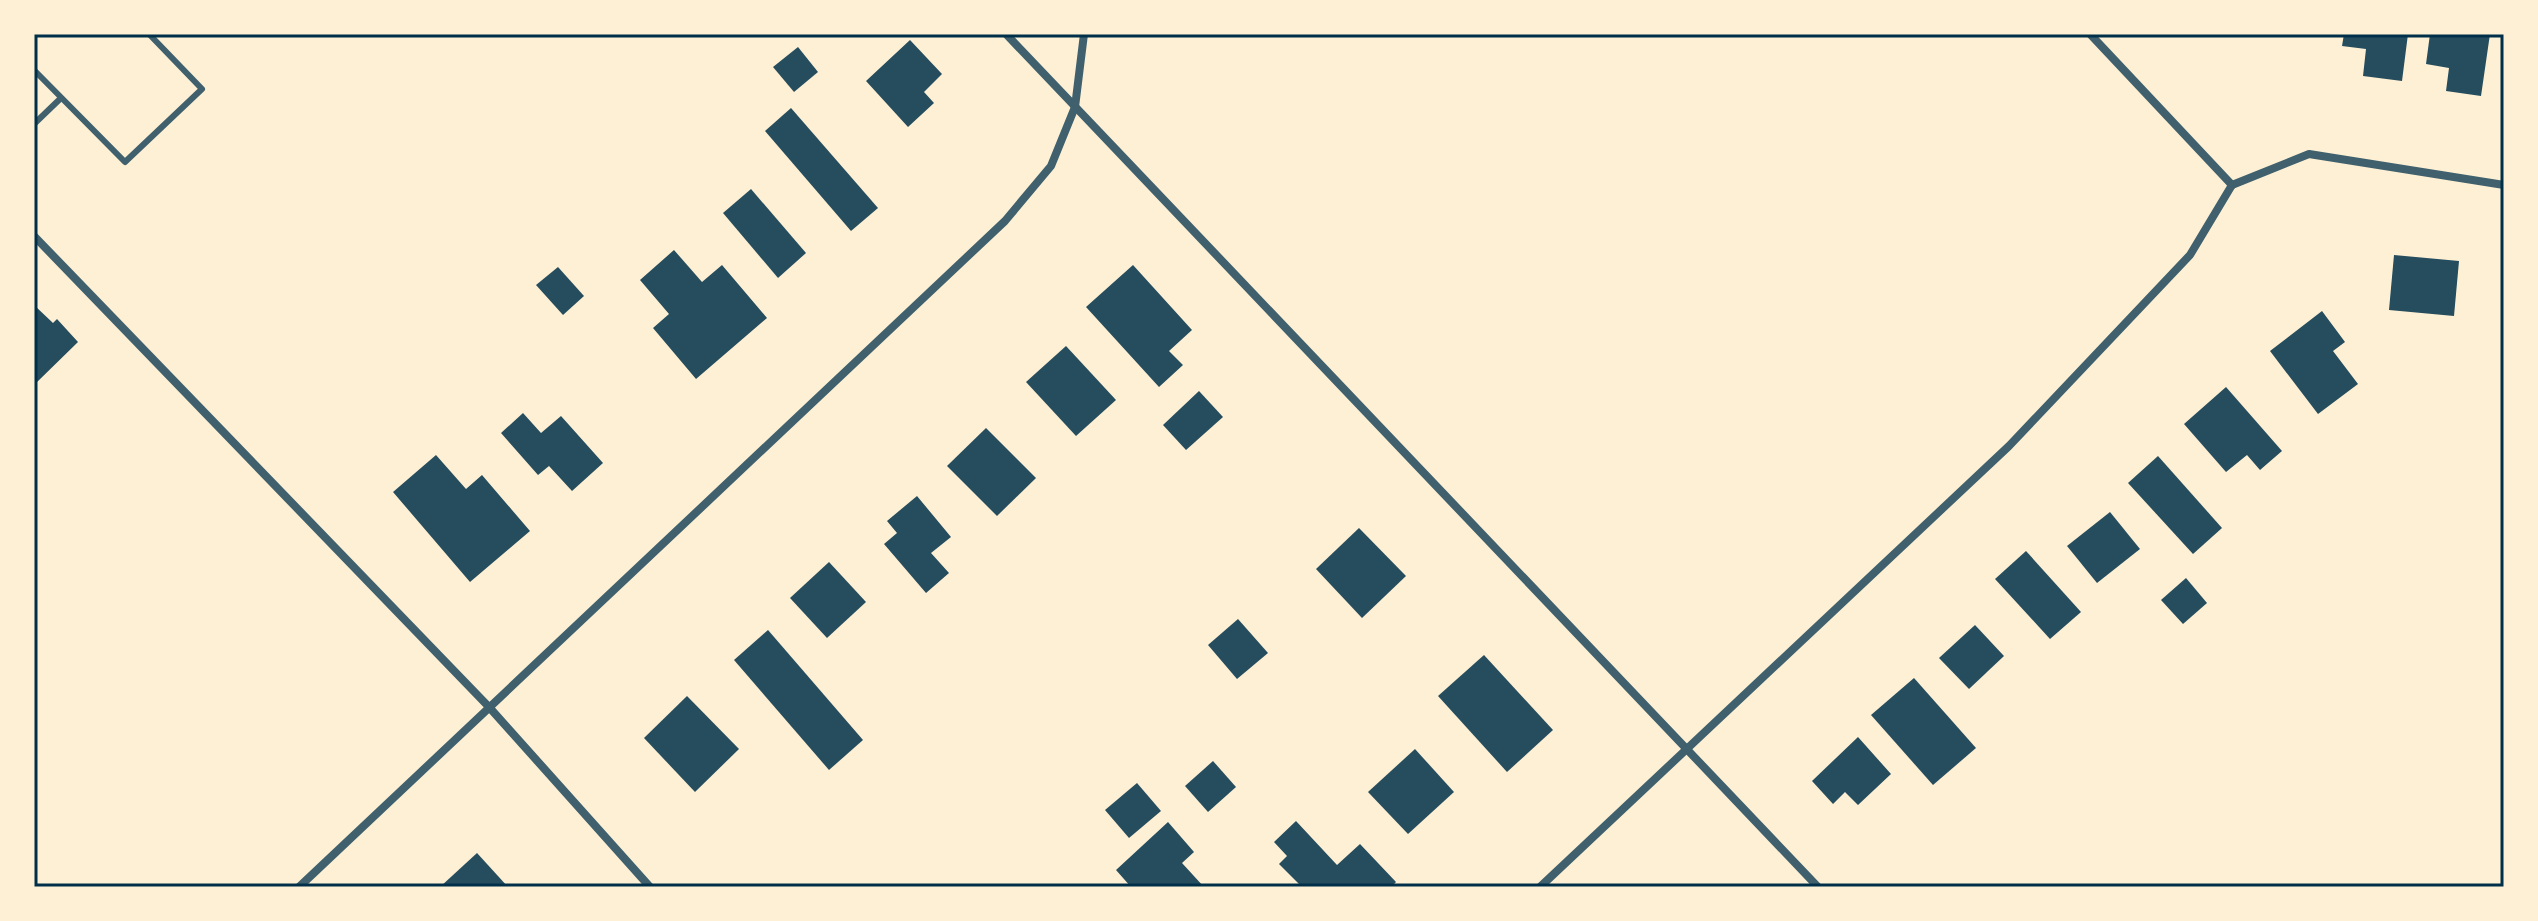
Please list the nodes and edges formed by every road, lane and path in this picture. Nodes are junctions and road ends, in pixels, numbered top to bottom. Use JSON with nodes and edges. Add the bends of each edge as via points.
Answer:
{"nodes":[{"id":1,"x":149,"y":34,"type":"edge"},
{"id":2,"x":1006,"y":34,"type":"edge"},
{"id":3,"x":1084,"y":34,"type":"edge"},
{"id":4,"x":2090,"y":34,"type":"edge"},
{"id":5,"x":34,"y":70,"type":"edge"},
{"id":6,"x":61,"y":98,"type":"junction"},
{"id":7,"x":1075,"y":107,"type":"junction"},
{"id":8,"x":34,"y":124,"type":"edge"},
{"id":9,"x":2232,"y":185,"type":"junction"},
{"id":10,"x":2504,"y":185,"type":"edge"},
{"id":11,"x":34,"y":236,"type":"edge"},
{"id":12,"x":489,"y":707,"type":"junction"},
{"id":13,"x":1687,"y":751,"type":"junction"},
{"id":14,"x":299,"y":887,"type":"edge"},
{"id":15,"x":650,"y":887,"type":"edge"},
{"id":16,"x":1540,"y":887,"type":"edge"},
{"id":17,"x":1818,"y":887,"type":"edge"}],
"edges":[{"from":1,"to":6,"type":"lane","via":[[202,89],[125,162]]},
{"from":2,"to":7,"type":"street"},
{"from":3,"to":7,"type":"street"},
{"from":4,"to":9,"type":"street"},
{"from":5,"to":6,"type":"lane"},
{"from":6,"to":8,"type":"lane"},
{"from":7,"to":12,"type":"street","via":[[1051,166],[1005,221]]},
{"from":7,"to":13,"type":"street"},
{"from":9,"to":10,"type":"street","via":[[2309,154]]},
{"from":9,"to":13,"type":"street","via":[[2190,255],[2009,446]]},
{"from":11,"to":12,"type":"street"},
{"from":12,"to":14,"type":"street"},
{"from":12,"to":15,"type":"street"},
{"from":13,"to":16,"type":"street"},
{"from":13,"to":17,"type":"street"}]}
